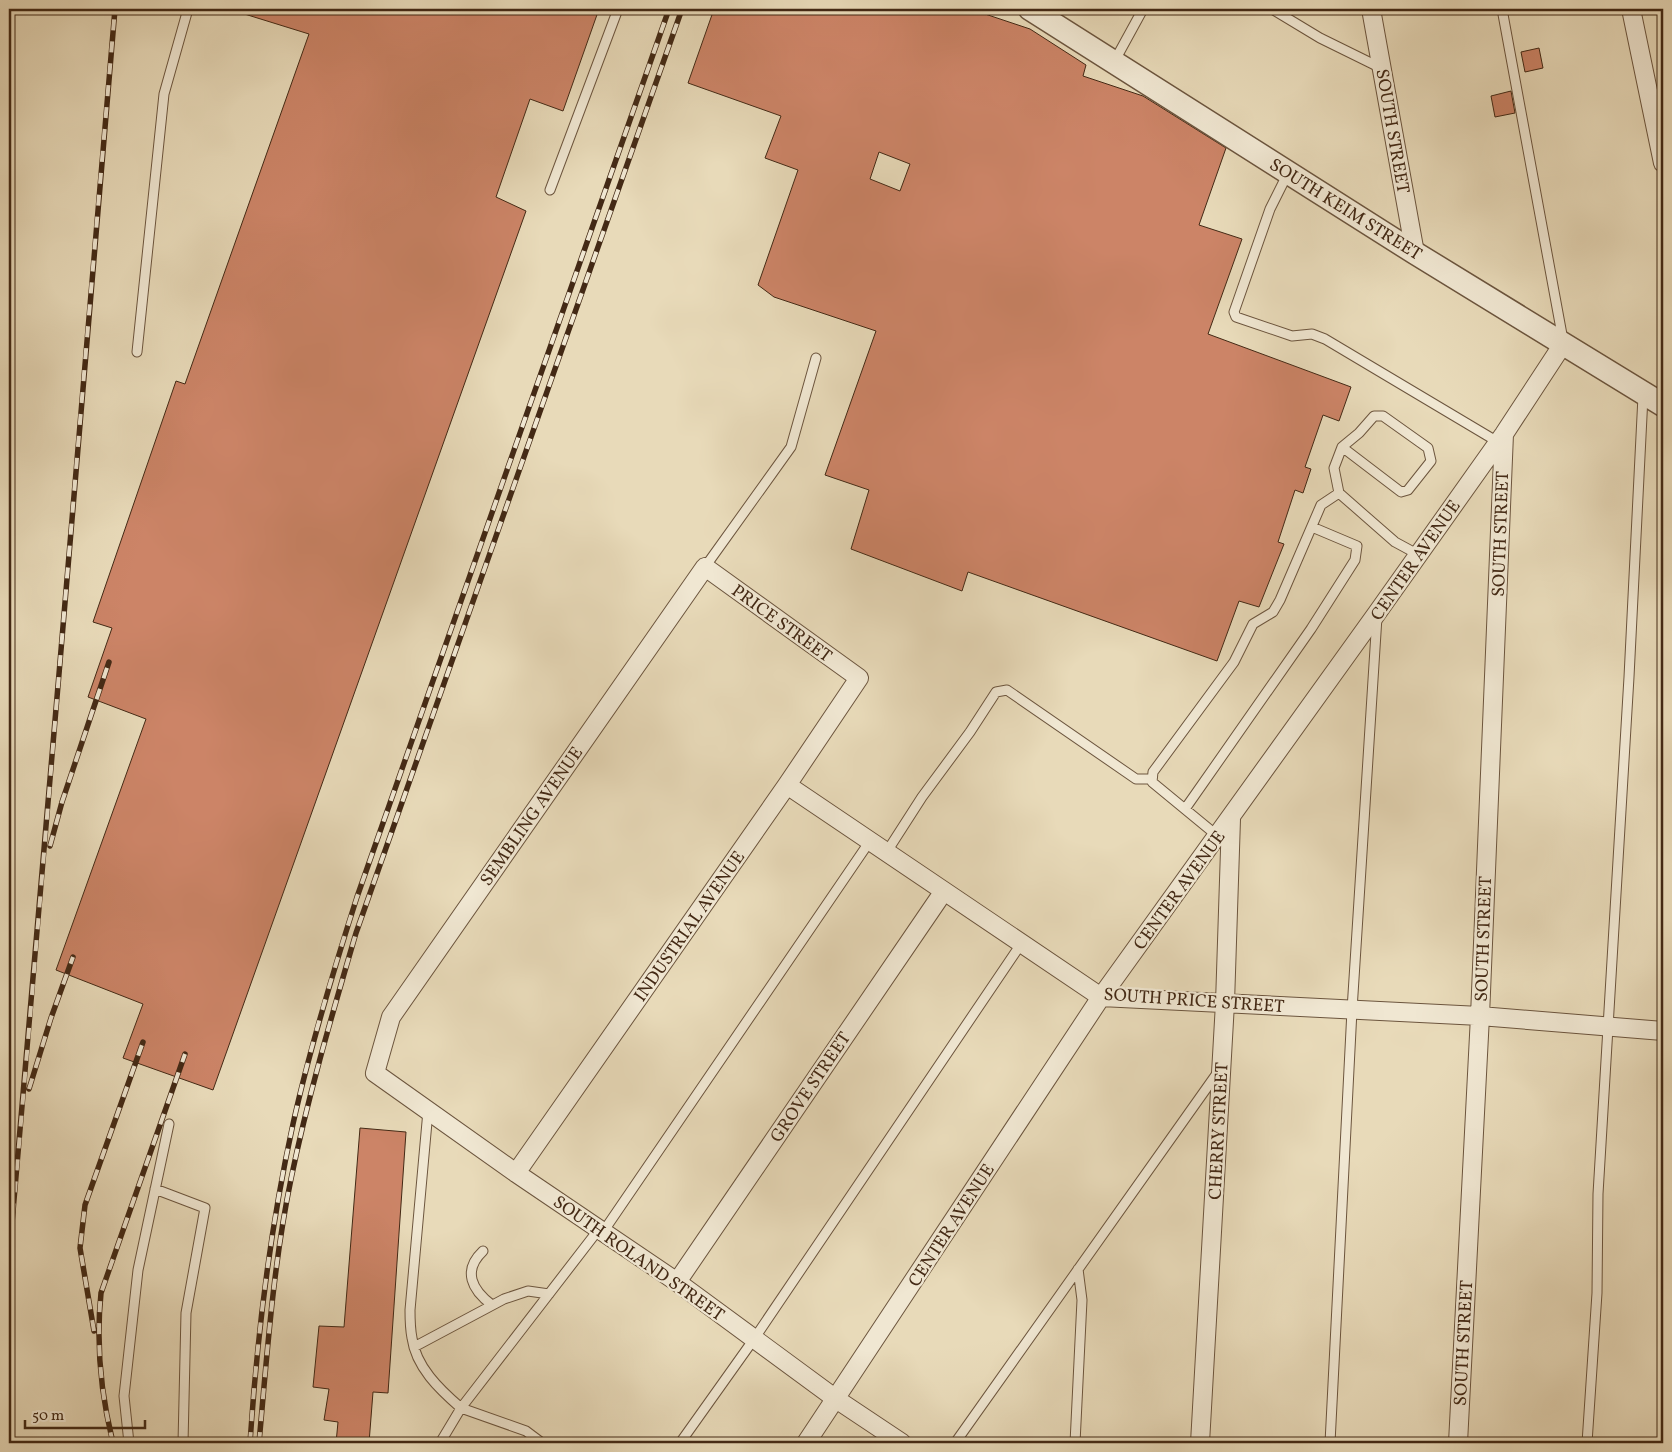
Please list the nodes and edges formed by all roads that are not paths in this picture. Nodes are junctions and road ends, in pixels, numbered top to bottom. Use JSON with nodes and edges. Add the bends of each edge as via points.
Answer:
{"nodes":[{"id":1,"x":188,"y":9,"type":"edge"},
{"id":2,"x":618,"y":9,"type":"edge"},
{"id":3,"x":1030,"y":9,"type":"edge"},
{"id":4,"x":1143,"y":9,"type":"edge"},
{"id":5,"x":1272,"y":9,"type":"edge"},
{"id":6,"x":1371,"y":9,"type":"edge"},
{"id":7,"x":1502,"y":9,"type":"edge"},
{"id":8,"x":1630,"y":9,"type":"edge"},
{"id":9,"x":1114,"y":62,"type":"junction"},
{"id":10,"x":1382,"y":68,"type":"junction"},
{"id":11,"x":1663,"y":163,"type":"edge"},
{"id":12,"x":1288,"y":172,"type":"junction"},
{"id":13,"x":550,"y":190,"type":"dead end"},
{"id":14,"x":1415,"y":253,"type":"junction"},
{"id":15,"x":1563,"y":344,"type":"junction"},
{"id":16,"x":137,"y":352,"type":"dead end"},
{"id":17,"x":816,"y":358,"type":"dead end"},
{"id":18,"x":1643,"y":393,"type":"junction"},
{"id":19,"x":1663,"y":405,"type":"edge"},
{"id":20,"x":1501,"y":438,"type":"junction"},
{"id":21,"x":1342,"y":447,"type":"junction"},
{"id":22,"x":1339,"y":493,"type":"junction"},
{"id":23,"x":1312,"y":527,"type":"junction"},
{"id":24,"x":1419,"y":555,"type":"junction"},
{"id":25,"x":704,"y":567,"type":"junction"},
{"id":26,"x":1377,"y":613,"type":"junction"},
{"id":27,"x":859,"y":678,"type":"joint"},
{"id":28,"x":1152,"y":779,"type":"junction"},
{"id":29,"x":787,"y":785,"type":"junction"},
{"id":30,"x":1185,"y":809,"type":"junction"},
{"id":31,"x":1224,"y":840,"type":"junction"},
{"id":32,"x":870,"y":842,"type":"junction"},
{"id":33,"x":886,"y":852,"type":"junction"},
{"id":34,"x":944,"y":892,"type":"junction"},
{"id":35,"x":1021,"y":944,"type":"junction"},
{"id":36,"x":1101,"y":997,"type":"junction"},
{"id":37,"x":1225,"y":1003,"type":"junction"},
{"id":38,"x":1352,"y":1010,"type":"junction"},
{"id":39,"x":1480,"y":1016,"type":"junction"},
{"id":40,"x":1608,"y":1026,"type":"junction"},
{"id":41,"x":1663,"y":1031,"type":"edge"},
{"id":42,"x":1221,"y":1067,"type":"junction"},
{"id":43,"x":375,"y":1073,"type":"joint"},
{"id":44,"x":428,"y":1111,"type":"junction"},
{"id":45,"x":169,"y":1124,"type":"dead end"},
{"id":46,"x":516,"y":1173,"type":"junction"},
{"id":47,"x":155,"y":1189,"type":"junction"},
{"id":48,"x":601,"y":1230,"type":"junction"},
{"id":49,"x":483,"y":1251,"type":"dead end"},
{"id":50,"x":1078,"y":1269,"type":"junction"},
{"id":51,"x":677,"y":1282,"type":"junction"},
{"id":52,"x":549,"y":1294,"type":"junction"},
{"id":53,"x":492,"y":1305,"type":"junction"},
{"id":54,"x":754,"y":1339,"type":"junction"},
{"id":55,"x":414,"y":1348,"type":"junction"},
{"id":56,"x":836,"y":1399,"type":"junction"},
{"id":57,"x":460,"y":1408,"type":"junction"},
{"id":58,"x":129,"y":1443,"type":"edge"},
{"id":59,"x":183,"y":1443,"type":"edge"},
{"id":60,"x":440,"y":1443,"type":"edge"},
{"id":61,"x":542,"y":1443,"type":"edge"},
{"id":62,"x":680,"y":1443,"type":"edge"},
{"id":63,"x":806,"y":1443,"type":"edge"},
{"id":64,"x":902,"y":1443,"type":"edge"},
{"id":65,"x":955,"y":1443,"type":"edge"},
{"id":66,"x":1075,"y":1443,"type":"edge"},
{"id":67,"x":1200,"y":1443,"type":"edge"},
{"id":68,"x":1330,"y":1443,"type":"edge"},
{"id":69,"x":1458,"y":1443,"type":"edge"},
{"id":70,"x":1587,"y":1443,"type":"edge"}],
"edges":[{"from":1,"to":16,"type":"lane","via":[[164,94]]},
{"from":2,"to":13,"type":"lane"},
{"from":3,"to":9,"type":"street","name":"SOUTH KEIM STREET"},
{"from":4,"to":9,"type":"lane"},
{"from":5,"to":10,"type":"lane","via":[[1320,38]]},
{"from":6,"to":10,"type":"street","name":"SOUTH STREET"},
{"from":7,"to":15,"type":"lane"},
{"from":8,"to":11,"type":"street"},
{"from":9,"to":12,"type":"street","name":"SOUTH KEIM STREET"},
{"from":10,"to":14,"type":"street","name":"SOUTH STREET"},
{"from":12,"to":14,"type":"street","name":"SOUTH KEIM STREET"},
{"from":12,"to":20,"type":"lane","via":[[1270,209],[1234,312],[1236,317],[1292,336],[1312,334],[1325,339]]},
{"from":14,"to":15,"type":"street","name":"SOUTH KEIM STREET"},
{"from":15,"to":18,"type":"street","name":"SOUTH KEIM STREET"},
{"from":15,"to":20,"type":"street","name":"CENTER AVENUE"},
{"from":17,"to":25,"type":"lane","via":[[791,447]]},
{"from":18,"to":19,"type":"street","name":"SOUTH KEIM STREET"},
{"from":18,"to":40,"type":"lane"},
{"from":20,"to":24,"type":"street","name":"CENTER AVENUE"},
{"from":20,"to":39,"type":"street","name":"SOUTH STREET"},
{"from":21,"to":21,"type":"lane","via":[[1374,416],[1383,416],[1428,448],[1430,461],[1408,490],[1401,492]]},
{"from":21,"to":22,"type":"lane","via":[[1334,468]]},
{"from":22,"to":23,"type":"lane","via":[[1320,505]]},
{"from":22,"to":24,"type":"lane","via":[[1395,542]]},
{"from":23,"to":28,"type":"lane","via":[[1273,612],[1252,624],[1234,662],[1153,772]]},
{"from":23,"to":30,"type":"lane","via":[[1357,546],[1355,560],[1311,629]]},
{"from":24,"to":26,"type":"street","name":"CENTER AVENUE"},
{"from":25,"to":27,"type":"street","name":"PRICE STREET"},
{"from":25,"to":43,"type":"street","name":"SEMBLING AVENUE","via":[[390,1017]]},
{"from":26,"to":31,"type":"street","name":"CENTER AVENUE","via":[[1230,819]]},
{"from":26,"to":38,"type":"lane"},
{"from":27,"to":29,"type":"street","name":"INDUSTRIAL AVENUE"},
{"from":28,"to":30,"type":"lane"},
{"from":28,"to":33,"type":"lane","via":[[1136,779],[1007,690],[996,692]]},
{"from":29,"to":32,"type":"street","name":"SOUTH PRICE STREET"},
{"from":29,"to":46,"type":"street","name":"INDUSTRIAL AVENUE"},
{"from":30,"to":31,"type":"lane"},
{"from":31,"to":36,"type":"street","name":"CENTER AVENUE"},
{"from":31,"to":37,"type":"street","name":"CHERRY STREET"},
{"from":32,"to":33,"type":"street","name":"SOUTH PRICE STREET"},
{"from":32,"to":48,"type":"lane"},
{"from":33,"to":34,"type":"street","name":"SOUTH PRICE STREET"},
{"from":34,"to":35,"type":"street","name":"SOUTH PRICE STREET"},
{"from":34,"to":51,"type":"street","name":"GROVE STREET"},
{"from":35,"to":36,"type":"street","name":"SOUTH PRICE STREET"},
{"from":35,"to":54,"type":"lane"},
{"from":36,"to":37,"type":"street","name":"SOUTH PRICE STREET"},
{"from":36,"to":56,"type":"street","name":"CENTER AVENUE"},
{"from":37,"to":38,"type":"street","name":"SOUTH PRICE STREET"},
{"from":37,"to":42,"type":"street","name":"CHERRY STREET"},
{"from":38,"to":39,"type":"street","name":"SOUTH PRICE STREET"},
{"from":38,"to":68,"type":"lane"},
{"from":39,"to":40,"type":"street","name":"SOUTH PRICE STREET"},
{"from":39,"to":69,"type":"street","name":"SOUTH STREET"},
{"from":40,"to":41,"type":"street","name":"SOUTH PRICE STREET"},
{"from":40,"to":70,"type":"lane"},
{"from":42,"to":50,"type":"lane"},
{"from":42,"to":67,"type":"street","name":"CHERRY STREET"},
{"from":43,"to":44,"type":"street","name":"SOUTH ROLAND STREET"},
{"from":44,"to":46,"type":"street","name":"SOUTH ROLAND STREET"},
{"from":44,"to":55,"type":"lane","via":[[410,1310]]},
{"from":45,"to":47,"type":"lane"},
{"from":46,"to":48,"type":"street","name":"SOUTH ROLAND STREET"},
{"from":47,"to":58,"type":"lane","via":[[138,1270],[124,1396]]},
{"from":47,"to":59,"type":"lane","via":[[205,1208],[186,1312]]},
{"from":48,"to":51,"type":"street","name":"SOUTH ROLAND STREET"},
{"from":48,"to":52,"type":"lane"},
{"from":49,"to":53,"type":"lane","via":[[473,1263],[472,1280],[475,1290]]},
{"from":50,"to":65,"type":"lane"},
{"from":50,"to":66,"type":"lane","via":[[1082,1300]]},
{"from":51,"to":54,"type":"street","name":"SOUTH ROLAND STREET"},
{"from":52,"to":53,"type":"lane","via":[[528,1291]]},
{"from":52,"to":57,"type":"lane"},
{"from":53,"to":55,"type":"lane"},
{"from":54,"to":56,"type":"street","name":"SOUTH ROLAND STREET"},
{"from":54,"to":62,"type":"lane"},
{"from":55,"to":57,"type":"lane","via":[[426,1372]]},
{"from":56,"to":63,"type":"street","name":"CENTER AVENUE"},
{"from":56,"to":64,"type":"street","name":"SOUTH ROLAND STREET"},
{"from":57,"to":60,"type":"lane"},
{"from":57,"to":61,"type":"lane","via":[[526,1431]]}]}
